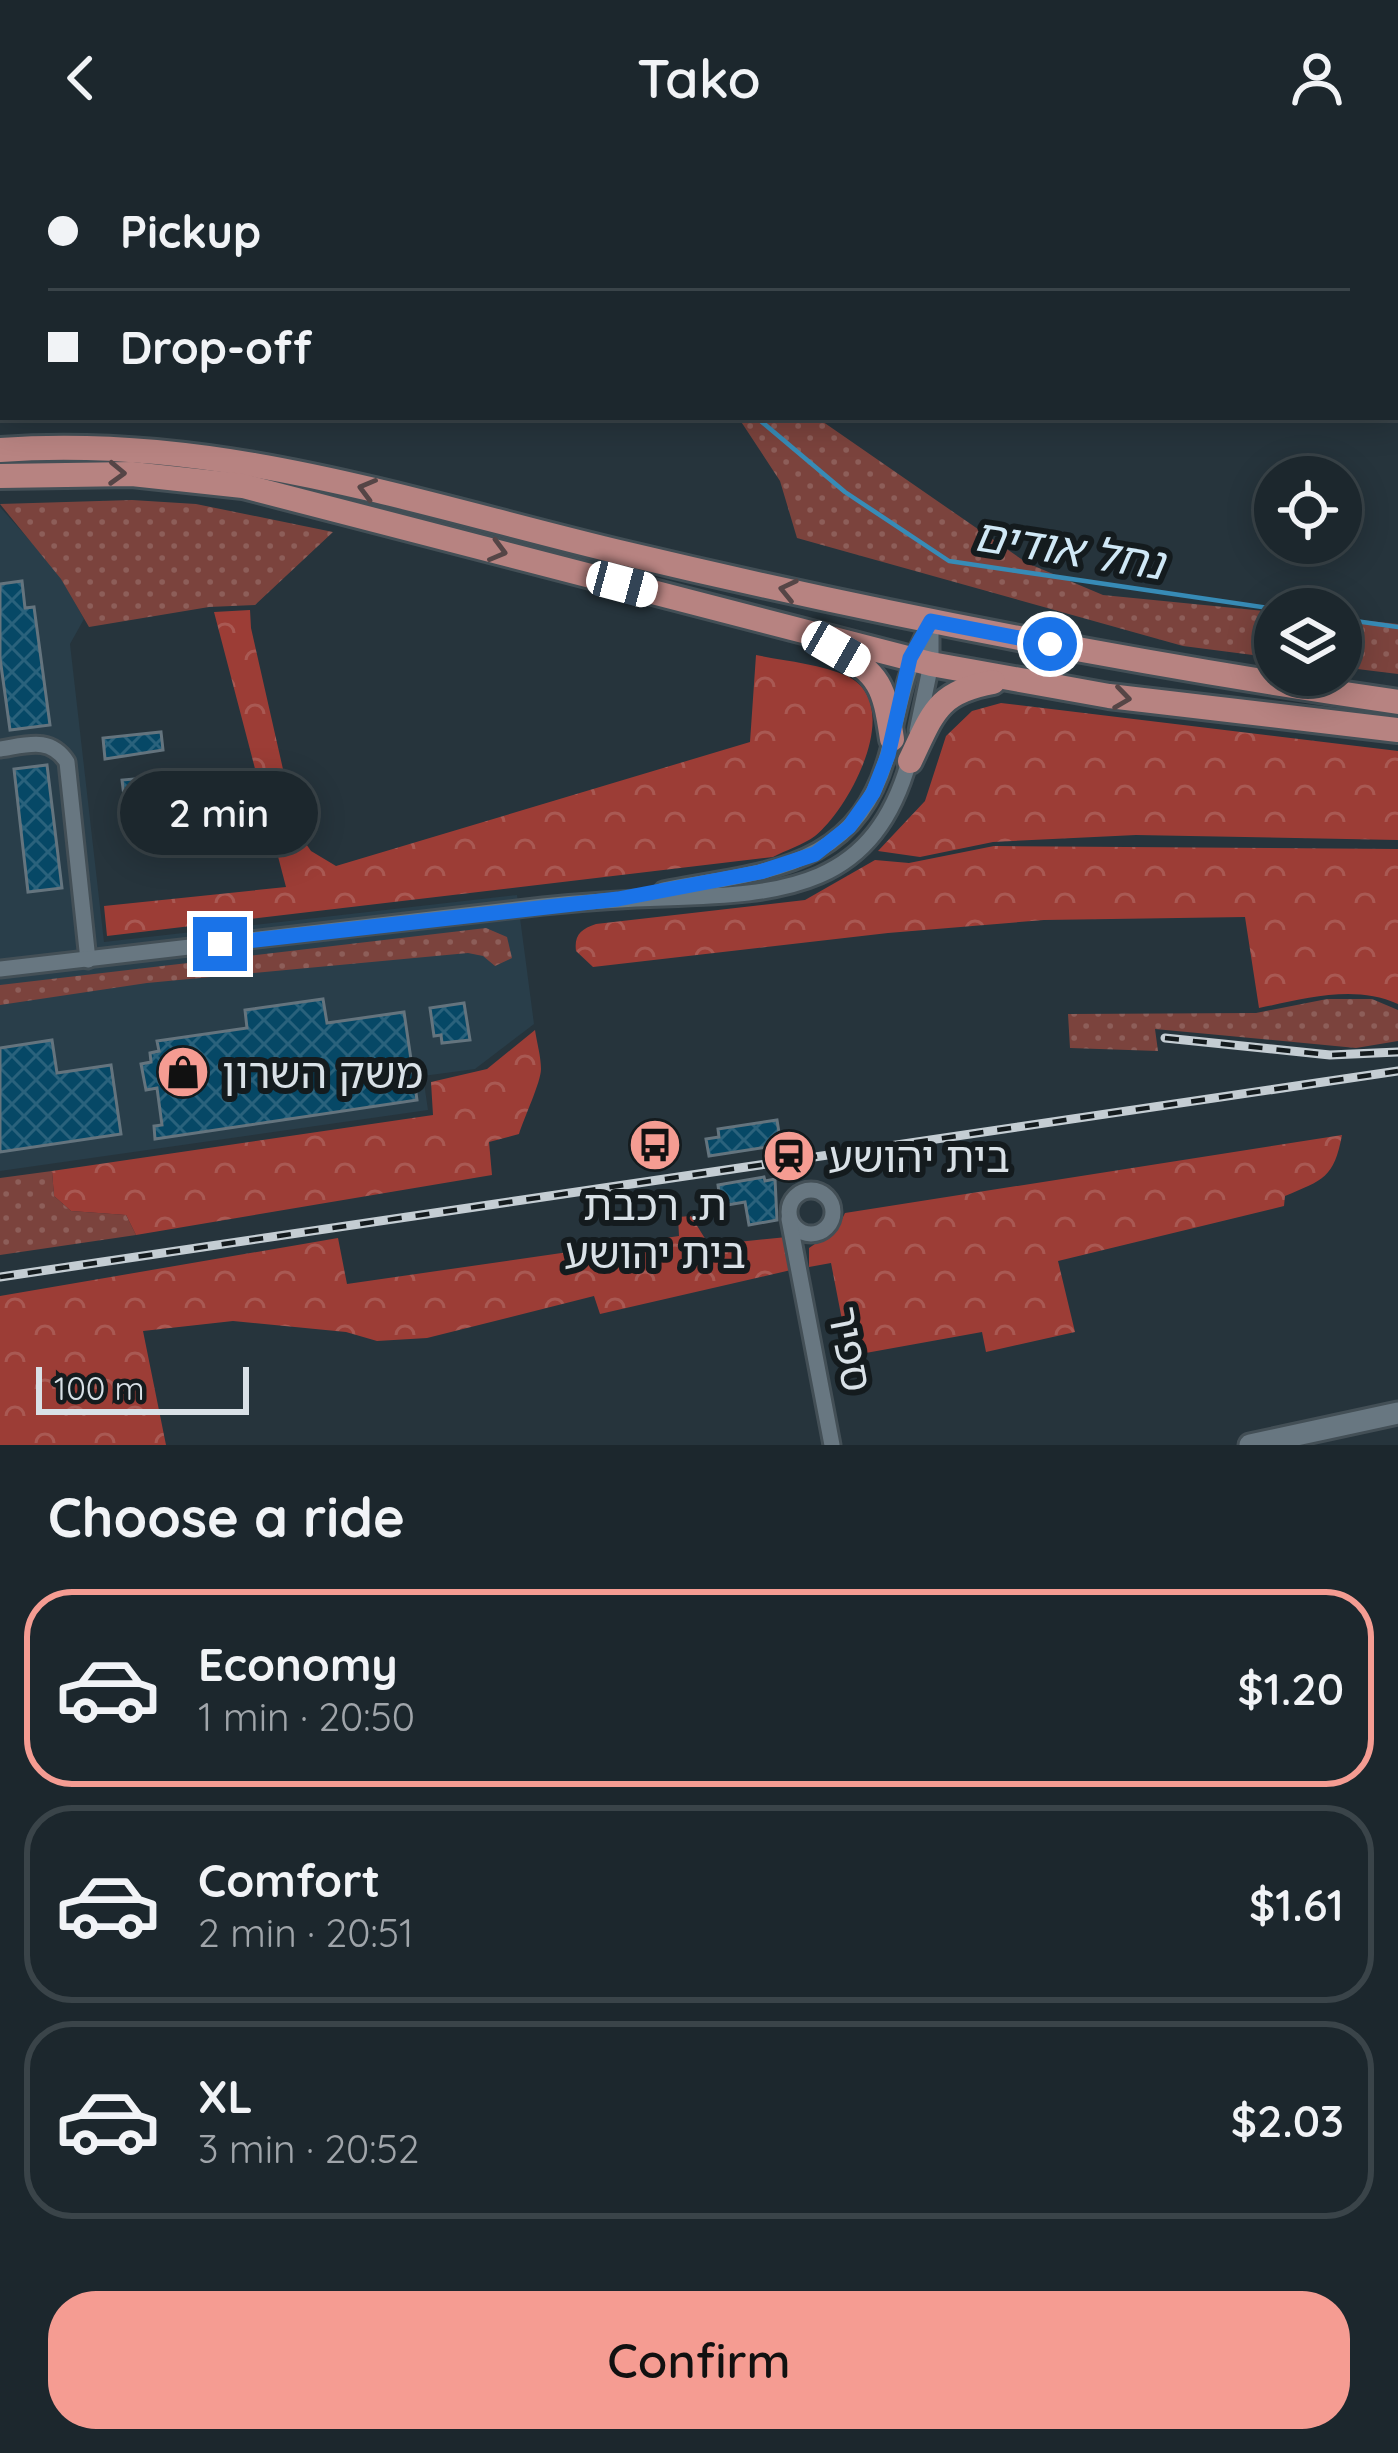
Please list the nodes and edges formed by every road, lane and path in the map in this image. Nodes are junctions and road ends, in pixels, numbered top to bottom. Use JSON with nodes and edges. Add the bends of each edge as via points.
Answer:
{"nodes":[{"id":1,"x":0,"y":450,"type":"edge"},
{"id":2,"x":0,"y":476,"type":"edge"},
{"id":3,"x":931,"y":621,"type":"junction"},
{"id":4,"x":806,"y":632,"type":"junction"},
{"id":5,"x":921,"y":661,"type":"junction"},
{"id":6,"x":1011,"y":679,"type":"junction"},
{"id":7,"x":1398,"y":702,"type":"edge"},
{"id":8,"x":1398,"y":730,"type":"edge"},
{"id":9,"x":892,"y":739,"type":"junction"},
{"id":10,"x":0,"y":749,"type":"edge"},
{"id":11,"x":910,"y":761,"type":"junction"},
{"id":12,"x":618,"y":899,"type":"junction"},
{"id":13,"x":88,"y":960,"type":"junction"},
{"id":14,"x":0,"y":969,"type":"edge"},
{"id":15,"x":789,"y":1219,"type":"junction"},
{"id":16,"x":811,"y":1234,"type":"junction"},
{"id":17,"x":799,"y":1267,"type":"junction"},
{"id":18,"x":1398,"y":1413,"type":"edge"},
{"id":19,"x":832,"y":1445,"type":"edge"},
{"id":20,"x":1250,"y":1445,"type":"edge"}],
"edges":[{"from":3,"to":1,"type":"main road","one_way":true,"via":[[248,461],[133,448]]},
{"from":2,"to":4,"type":"main road","one_way":true,"via":[[132,474],[272,492]]},
{"from":3,"to":5,"type":"street"},
{"from":3,"to":7,"type":"main road"},
{"from":4,"to":5,"type":"main road"},
{"from":4,"to":9,"type":"main road","via":[[874,674]]},
{"from":5,"to":6,"type":"main road"},
{"from":5,"to":9,"type":"street"},
{"from":5,"to":11,"type":"street"},
{"from":6,"to":8,"type":"main road","one_way":true},
{"from":6,"to":11,"type":"main road","via":[[942,700]]},
{"from":9,"to":12,"type":"street","via":[[862,810],[815,854]]},
{"from":10,"to":13,"type":"street","via":[[46,744],[67,762]]},
{"from":11,"to":12,"type":"street","via":[[881,823],[826,874],[762,892]]},
{"from":12,"to":13,"type":"street"},
{"from":13,"to":14,"type":"street"},
{"from":15,"to":16,"type":"street"},
{"from":15,"to":16,"type":"street","via":[[797,1194],[821,1192],[832,1216]]},
{"from":15,"to":17,"type":"street","name":"ספיר"},
{"from":16,"to":17,"type":"street","name":"ספיר"},
{"from":17,"to":19,"type":"street","name":"ספיר"},
{"from":18,"to":20,"type":"main road"}]}
